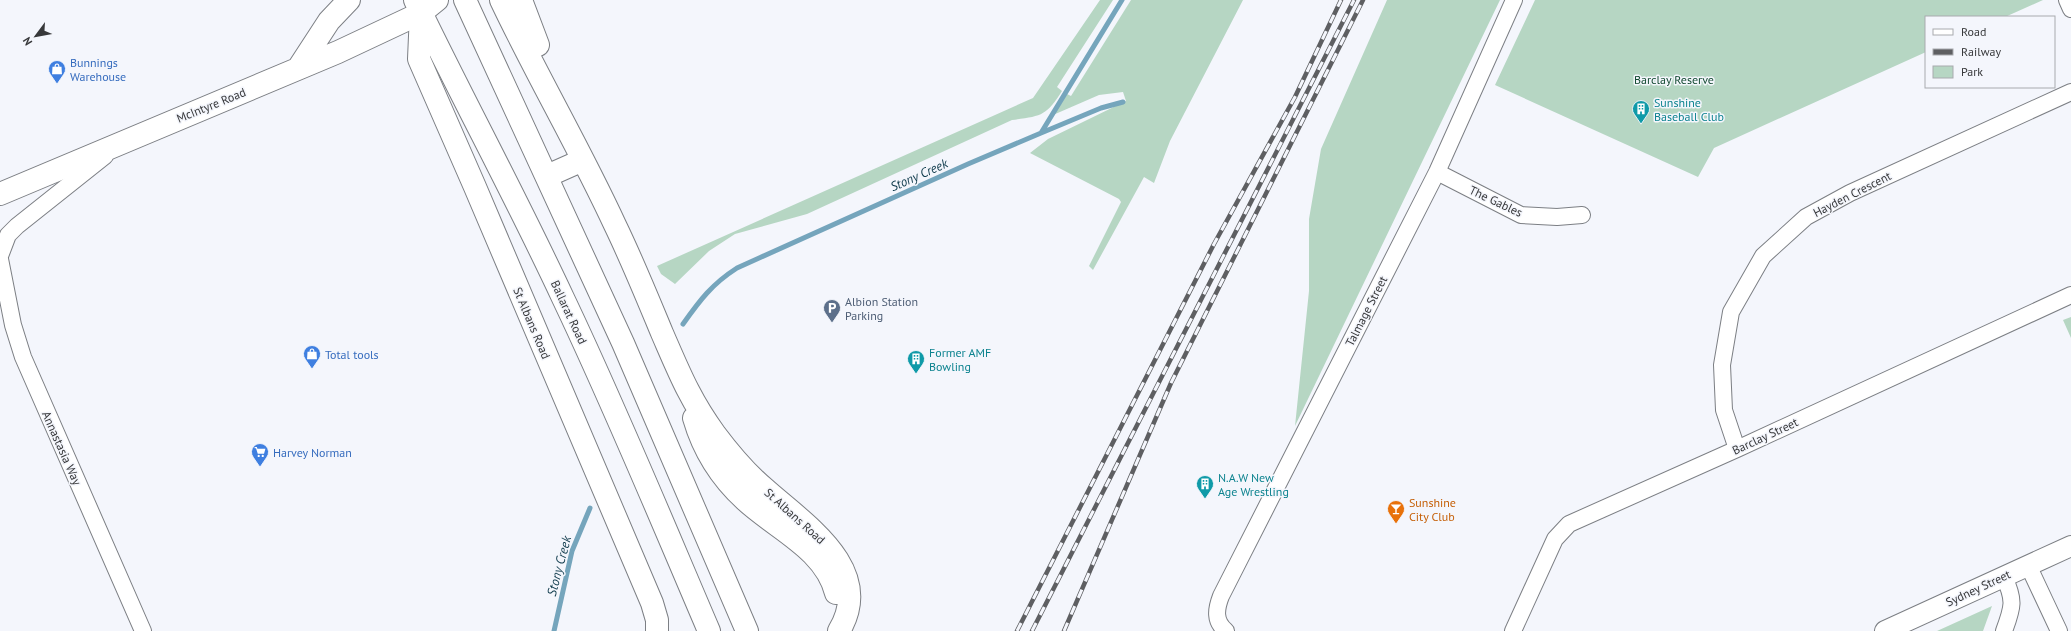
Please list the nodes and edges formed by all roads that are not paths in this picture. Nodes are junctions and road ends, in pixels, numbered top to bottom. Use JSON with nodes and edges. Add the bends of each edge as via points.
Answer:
{"nodes":[{"id":1,"x":349,"y":0,"type":"edge"},
{"id":2,"x":501,"y":0,"type":"edge"},
{"id":3,"x":521,"y":0,"type":"edge"},
{"id":4,"x":1514,"y":0,"type":"edge"},
{"id":5,"x":2067,"y":0,"type":"edge"},
{"id":6,"x":468,"y":1,"type":"edge"},
{"id":7,"x":425,"y":4,"type":"edge"},
{"id":8,"x":2071,"y":9,"type":"edge"},
{"id":9,"x":299,"y":67,"type":"junction"},
{"id":10,"x":2071,"y":92,"type":"edge"},
{"id":11,"x":127,"y":139,"type":"junction"},
{"id":12,"x":583,"y":160,"type":"junction"},
{"id":13,"x":1437,"y":172,"type":"junction"},
{"id":14,"x":547,"y":176,"type":"junction"},
{"id":15,"x":0,"y":194,"type":"edge"},
{"id":16,"x":1582,"y":215,"type":"dead end"},
{"id":17,"x":0,"y":256,"type":"edge"},
{"id":18,"x":0,"y":259,"type":"edge"},
{"id":19,"x":2071,"y":295,"type":"edge"},
{"id":20,"x":1737,"y":449,"type":"junction"},
{"id":21,"x":729,"y":462,"type":"junction"},
{"id":22,"x":2071,"y":546,"type":"edge"},
{"id":23,"x":2028,"y":565,"type":"junction"},
{"id":24,"x":2004,"y":577,"type":"junction"},
{"id":25,"x":1222,"y":626,"type":"edge"},
{"id":26,"x":143,"y":631,"type":"edge"},
{"id":27,"x":657,"y":631,"type":"edge"},
{"id":28,"x":709,"y":631,"type":"edge"},
{"id":29,"x":747,"y":631,"type":"edge"},
{"id":30,"x":836,"y":631,"type":"edge"},
{"id":31,"x":839,"y":631,"type":"edge"},
{"id":32,"x":1513,"y":631,"type":"edge"},
{"id":33,"x":1885,"y":631,"type":"edge"},
{"id":34,"x":2004,"y":631,"type":"edge"},
{"id":35,"x":2059,"y":631,"type":"edge"}],
"edges":[{"from":1,"to":9,"type":"main road","via":[[329,20]]},
{"from":2,"to":12,"type":"main road","name":"St Albans Road"},
{"from":3,"to":12,"type":"main road","name":"St Albans Road"},
{"from":4,"to":13,"type":"street","name":"Talmage Street"},
{"from":5,"to":8,"type":"street"},
{"from":6,"to":7,"type":"main road","name":"McIntyre Road"},
{"from":6,"to":14,"type":"main road"},
{"from":7,"to":9,"type":"main road","name":"McIntyre Road","via":[[338,52]]},
{"from":7,"to":27,"type":"main road","name":"St Albans Road","via":[[419,59],[652,603]]},
{"from":7,"to":28,"type":"main road","name":"Ballarat Road","via":[[487,141],[575,323]]},
{"from":9,"to":11,"type":"main road","name":"McIntyre Road"},
{"from":10,"to":20,"type":"street","name":"Hayden Crescent","via":[[1850,193],[1806,217],[1763,256],[1731,312],[1722,365],[1724,410]]},
{"from":11,"to":15,"type":"main road","name":"McIntyre Road"},
{"from":11,"to":17,"type":"street","via":[[17,226],[8,235]]},
{"from":12,"to":14,"type":"main road"},
{"from":12,"to":21,"type":"main road","name":"St Albans Road","via":[[626,249],[689,395]]},
{"from":13,"to":16,"type":"street","name":"The Gables","via":[[1521,215]]},
{"from":13,"to":25,"type":"street","name":"Talmage Street","via":[[1221,596],[1216,612]]},
{"from":14,"to":29,"type":"main road","via":[[623,343]]},
{"from":18,"to":26,"type":"street","name":"Annastasia Way","via":[[12,325],[22,357]]},
{"from":19,"to":20,"type":"street","name":"Barclay Street"},
{"from":20,"to":32,"type":"street","name":"Barclay Street","via":[[1569,524],[1555,539]]},
{"from":21,"to":30,"type":"main road","name":"St Albans Road","via":[[745,500],[815,555],[824,565],[837,598]]},
{"from":21,"to":31,"type":"main road","name":"St Albans Road","via":[[766,491],[836,555],[846,578],[849,596],[848,612]]},
{"from":22,"to":23,"type":"street","name":"Sydney Street"},
{"from":23,"to":24,"type":"street","name":"Sydney Street"},
{"from":23,"to":35,"type":"street"},
{"from":24,"to":33,"type":"street","name":"Sydney Street"},
{"from":24,"to":34,"type":"street","via":[[2012,593],[2012,600]]}]}
